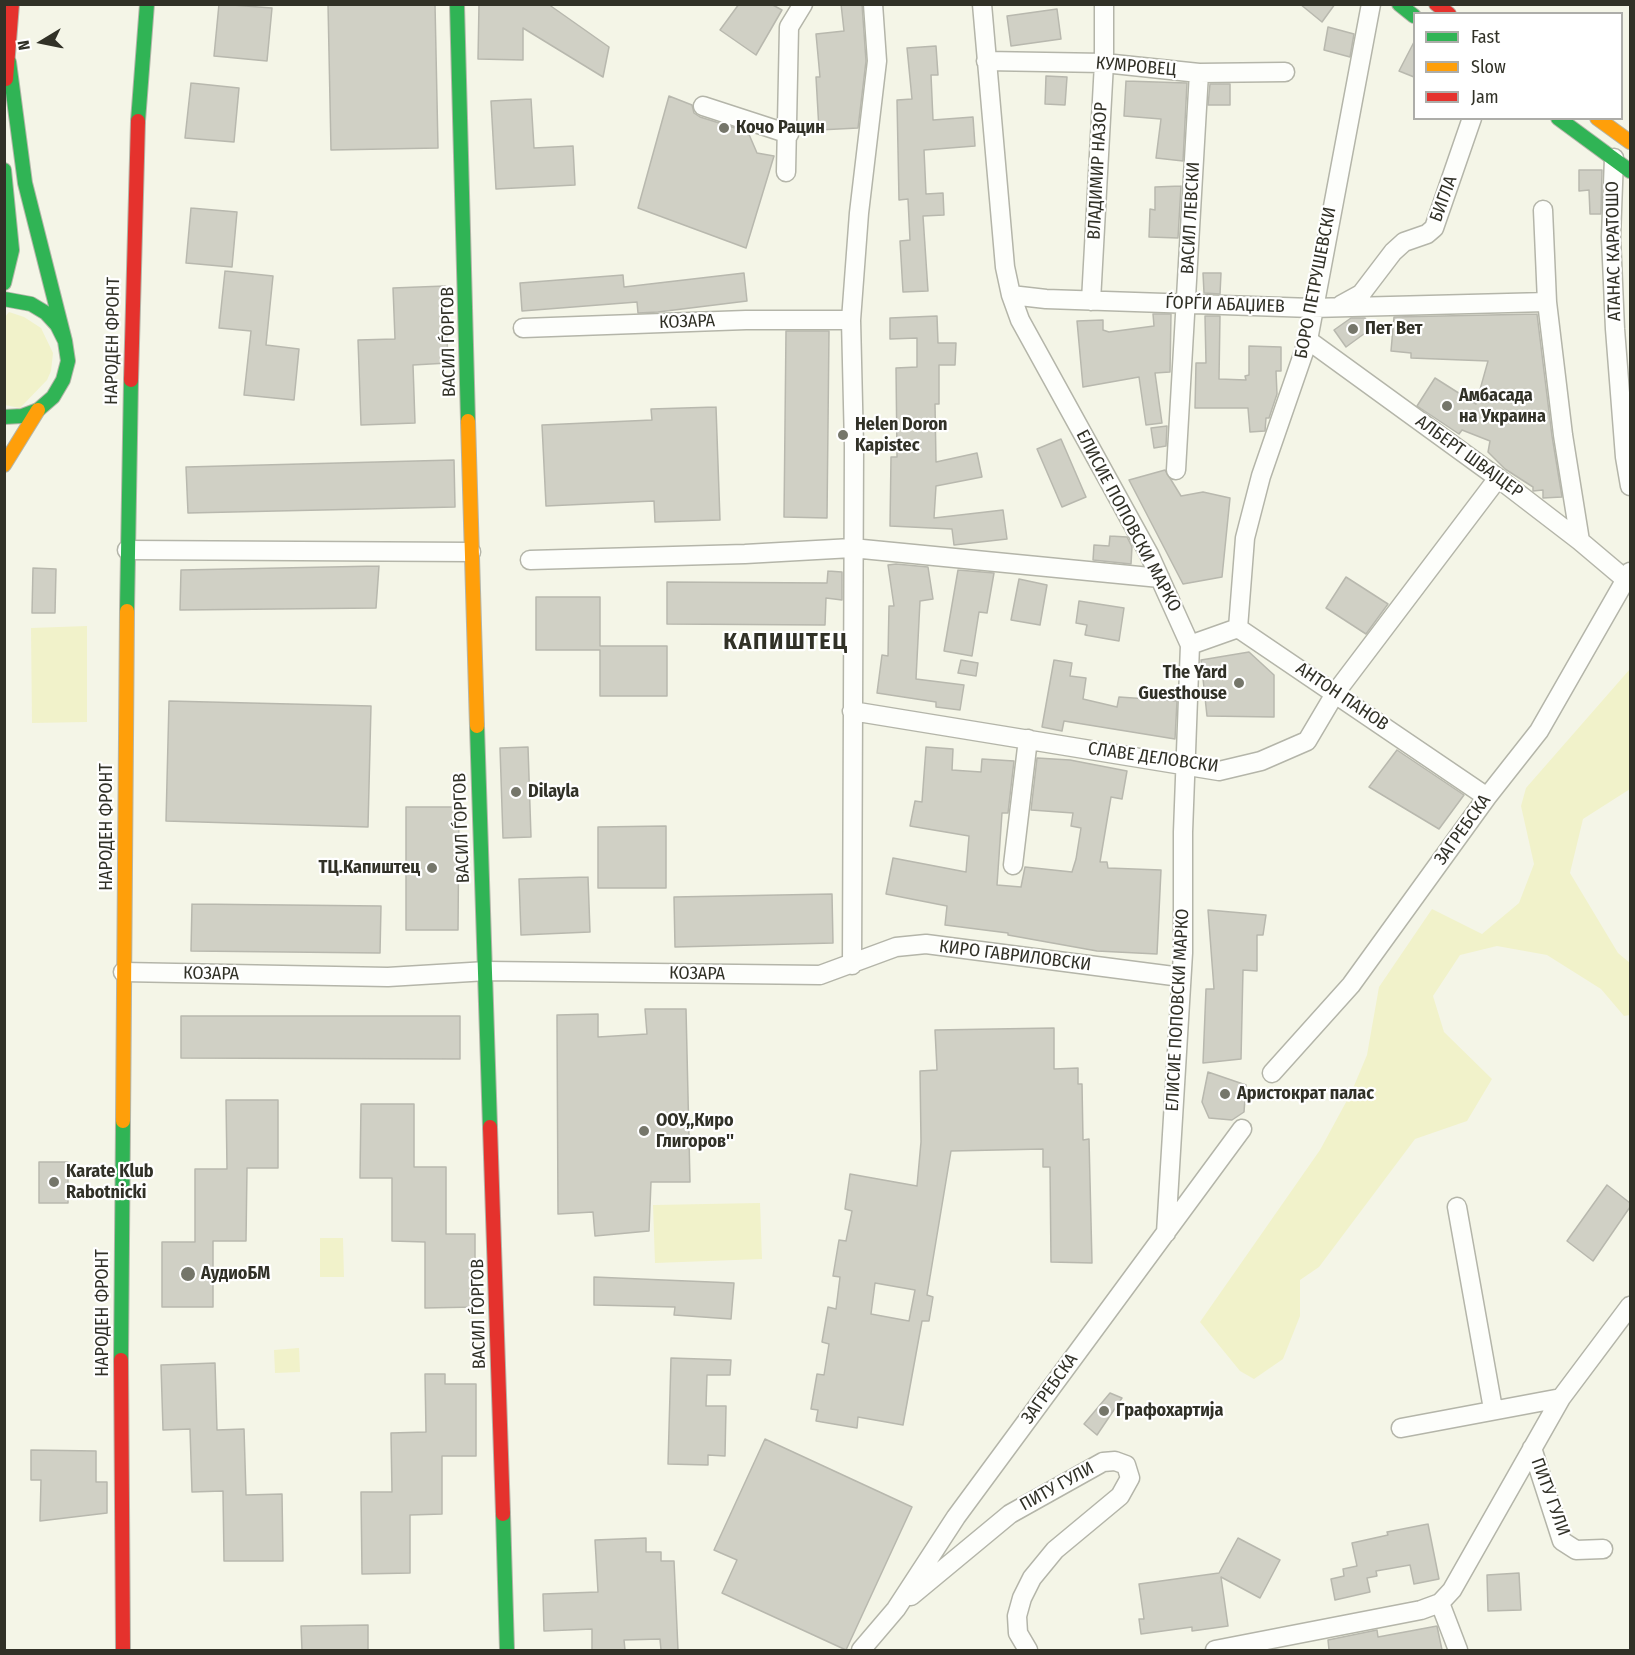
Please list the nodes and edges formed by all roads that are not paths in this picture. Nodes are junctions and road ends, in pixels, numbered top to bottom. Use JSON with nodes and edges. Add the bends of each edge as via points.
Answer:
{"nodes":[{"id":1,"x":12,"y":4,"type":"edge"},
{"id":2,"x":147,"y":4,"type":"edge"},
{"id":3,"x":458,"y":4,"type":"edge"},
{"id":4,"x":803,"y":4,"type":"edge"},
{"id":5,"x":873,"y":4,"type":"edge"},
{"id":6,"x":982,"y":4,"type":"edge"},
{"id":7,"x":1104,"y":4,"type":"edge"},
{"id":8,"x":1371,"y":4,"type":"edge"},
{"id":9,"x":1399,"y":4,"type":"edge"},
{"id":10,"x":1413,"y":15,"type":"edge"},
{"id":11,"x":986,"y":61,"type":"junction"},
{"id":12,"x":9,"y":62,"type":"junction"},
{"id":13,"x":1104,"y":63,"type":"junction"},
{"id":14,"x":1285,"y":72,"type":"dead end"},
{"id":15,"x":1199,"y":73,"type":"junction"},
{"id":16,"x":4,"y":87,"type":"edge"},
{"id":17,"x":704,"y":106,"type":"dead end"},
{"id":18,"x":1471,"y":120,"type":"edge"},
{"id":19,"x":1561,"y":120,"type":"edge"},
{"id":20,"x":1600,"y":120,"type":"edge"},
{"id":21,"x":789,"y":134,"type":"junction"},
{"id":22,"x":1630,"y":142,"type":"edge"},
{"id":23,"x":1614,"y":158,"type":"junction"},
{"id":24,"x":4,"y":170,"type":"edge"},
{"id":25,"x":1630,"y":171,"type":"edge"},
{"id":26,"x":786,"y":172,"type":"dead end"},
{"id":27,"x":1543,"y":210,"type":"dead end"},
{"id":28,"x":7,"y":228,"type":"edge"},
{"id":29,"x":4,"y":283,"type":"edge"},
{"id":30,"x":1011,"y":295,"type":"junction"},
{"id":31,"x":4,"y":299,"type":"edge"},
{"id":32,"x":1091,"y":301,"type":"junction"},
{"id":33,"x":1547,"y":302,"type":"junction"},
{"id":34,"x":1187,"y":304,"type":"junction"},
{"id":35,"x":1340,"y":306,"type":"junction"},
{"id":36,"x":1312,"y":308,"type":"junction"},
{"id":37,"x":851,"y":320,"type":"junction"},
{"id":38,"x":522,"y":327,"type":"dead end"},
{"id":39,"x":1308,"y":340,"type":"junction"},
{"id":40,"x":65,"y":341,"type":"junction"},
{"id":41,"x":38,"y":410,"type":"junction"},
{"id":42,"x":4,"y":417,"type":"edge"},
{"id":43,"x":4,"y":465,"type":"edge"},
{"id":44,"x":1176,"y":471,"type":"dead end"},
{"id":45,"x":1498,"y":478,"type":"junction"},
{"id":46,"x":1630,"y":486,"type":"edge"},
{"id":47,"x":1580,"y":541,"type":"junction"},
{"id":48,"x":852,"y":548,"type":"junction"},
{"id":49,"x":127,"y":550,"type":"junction"},
{"id":50,"x":471,"y":552,"type":"junction"},
{"id":51,"x":530,"y":560,"type":"dead end"},
{"id":52,"x":1628,"y":575,"type":"edge"},
{"id":53,"x":1160,"y":578,"type":"junction"},
{"id":54,"x":1238,"y":628,"type":"junction"},
{"id":55,"x":1190,"y":645,"type":"junction"},
{"id":56,"x":1336,"y":692,"type":"junction"},
{"id":57,"x":852,"y":711,"type":"junction"},
{"id":58,"x":1028,"y":739,"type":"junction"},
{"id":59,"x":1187,"y":765,"type":"junction"},
{"id":60,"x":1487,"y":797,"type":"junction"},
{"id":61,"x":1013,"y":865,"type":"dead end"},
{"id":62,"x":852,"y":965,"type":"junction"},
{"id":63,"x":487,"y":971,"type":"junction"},
{"id":64,"x":123,"y":972,"type":"junction"},
{"id":65,"x":1181,"y":977,"type":"junction"},
{"id":66,"x":1272,"y":1073,"type":"dead end"},
{"id":67,"x":1242,"y":1129,"type":"dead end"},
{"id":68,"x":1457,"y":1207,"type":"dead end"},
{"id":69,"x":1166,"y":1233,"type":"junction"},
{"id":70,"x":1630,"y":1306,"type":"edge"},
{"id":71,"x":1561,"y":1398,"type":"junction"},
{"id":72,"x":1493,"y":1409,"type":"junction"},
{"id":73,"x":1401,"y":1428,"type":"dead end"},
{"id":74,"x":1533,"y":1448,"type":"junction"},
{"id":75,"x":1603,"y":1549,"type":"dead end"},
{"id":76,"x":1440,"y":1603,"type":"junction"},
{"id":77,"x":896,"y":1609,"type":"junction"},
{"id":78,"x":1267,"y":1645,"type":"edge"},
{"id":79,"x":123,"y":1650,"type":"edge"},
{"id":80,"x":507,"y":1650,"type":"edge"},
{"id":81,"x":861,"y":1650,"type":"edge"},
{"id":82,"x":1028,"y":1650,"type":"edge"},
{"id":83,"x":1215,"y":1650,"type":"edge"},
{"id":84,"x":1458,"y":1650,"type":"edge"}],
"edges":[{"from":1,"to":12,"type":"street"},
{"from":2,"to":49,"type":"street","name":"НАРОДЕН ФРОНТ","via":[[135,185]]},
{"from":3,"to":50,"type":"street","name":"ВАСИЛ ЃОРГОВ"},
{"from":4,"to":21,"type":"street","via":[[789,27]]},
{"from":5,"to":37,"type":"street","via":[[877,61]]},
{"from":6,"to":11,"type":"street","name":"ЕЛИСИЕ ПОПОВСКИ МАРКО"},
{"from":7,"to":13,"type":"street","name":"ВЛАДИМИР НАЗОР"},
{"from":8,"to":36,"type":"street","name":"БОРО ПЕТРУШЕВСКИ"},
{"from":9,"to":10,"type":"street"},
{"from":11,"to":13,"type":"street","name":"КУМРОВЕЦ"},
{"from":11,"to":30,"type":"street","name":"ЕЛИСИЕ ПОПОВСКИ МАРКО"},
{"from":12,"to":16,"type":"street"},
{"from":12,"to":40,"type":"street","via":[[25,183]]},
{"from":13,"to":15,"type":"street","name":"КУМРОВЕЦ"},
{"from":13,"to":32,"type":"street","name":"ВЛАДИМИР НАЗОР"},
{"from":14,"to":15,"type":"street","name":"КУМРОВЕЦ"},
{"from":15,"to":34,"type":"street","name":"ВАСИЛ ЛЕВСКИ"},
{"from":17,"to":21,"type":"street"},
{"from":18,"to":35,"type":"street","name":"БИГЛА","via":[[1434,228],[1404,242],[1361,294]]},
{"from":19,"to":23,"type":"street"},
{"from":20,"to":22,"type":"street"},
{"from":21,"to":26,"type":"street"},
{"from":23,"to":25,"type":"street"},
{"from":23,"to":46,"type":"street","name":"АТАНАС КАРАТОШО","via":[[1611,237],[1615,329],[1624,457]]},
{"from":24,"to":28,"type":"street"},
{"from":27,"to":33,"type":"street"},
{"from":28,"to":29,"type":"street","via":[[12,250]]},
{"from":30,"to":32,"type":"street","name":"ЃОРЃИ АБАЏИЕВ"},
{"from":30,"to":53,"type":"street","name":"ЕЛИСИЕ ПОПОВСКИ МАРКО","via":[[1020,320]]},
{"from":31,"to":40,"type":"street","via":[[31,304],[46,313]]},
{"from":32,"to":34,"type":"street","name":"ЃОРЃИ АБАЏИЕВ"},
{"from":33,"to":35,"type":"street","name":"ЃОРЃИ АБАЏИЕВ"},
{"from":33,"to":47,"type":"street"},
{"from":34,"to":36,"type":"street","name":"ЃОРЃИ АБАЏИЕВ"},
{"from":34,"to":44,"type":"street","name":"ВАСИЛ ЛЕВСКИ"},
{"from":35,"to":36,"type":"street","name":"ЃОРЃИ АБАЏИЕВ"},
{"from":36,"to":39,"type":"street","name":"БОРО ПЕТРУШЕВСКИ"},
{"from":37,"to":38,"type":"street","name":"КОЗАРА"},
{"from":37,"to":48,"type":"street"},
{"from":39,"to":45,"type":"street","name":"АЛБЕРТ ШВАЈЦЕР"},
{"from":39,"to":54,"type":"street","name":"БОРО ПЕТРУШЕВСКИ","via":[[1261,476],[1245,538]]},
{"from":40,"to":41,"type":"street","via":[[68,361],[63,380],[53,397]]},
{"from":41,"to":42,"type":"street"},
{"from":41,"to":43,"type":"street"},
{"from":45,"to":47,"type":"street","name":"АЛБЕРТ ШВАЈЦЕР"},
{"from":45,"to":56,"type":"street","name":"СЛАВЕ ДЕЛОВСКИ"},
{"from":47,"to":52,"type":"street","name":"АЛБЕРТ ШВАЈЦЕР"},
{"from":48,"to":51,"type":"street"},
{"from":48,"to":53,"type":"street"},
{"from":48,"to":57,"type":"street"},
{"from":49,"to":50,"type":"street"},
{"from":49,"to":64,"type":"street","name":"НАРОДЕН ФРОНТ"},
{"from":50,"to":63,"type":"street","name":"ВАСИЛ ЃОРГОВ"},
{"from":52,"to":60,"type":"street","name":"ЗАГРЕБСКА","via":[[1539,731]]},
{"from":53,"to":55,"type":"street","name":"ЕЛИСИЕ ПОПОВСКИ МАРКО"},
{"from":54,"to":55,"type":"street"},
{"from":54,"to":56,"type":"street","name":"АНТОН ПАНОВ"},
{"from":55,"to":59,"type":"street","name":"ЕЛИСИЕ ПОПОВСКИ МАРКО"},
{"from":56,"to":59,"type":"street","name":"СЛАВЕ ДЕЛОВСКИ","via":[[1307,741],[1261,761],[1219,771]]},
{"from":56,"to":60,"type":"street","name":"АНТОН ПАНОВ"},
{"from":57,"to":58,"type":"street","name":"СЛАВЕ ДЕЛОВСКИ"},
{"from":57,"to":62,"type":"street"},
{"from":58,"to":59,"type":"street","name":"СЛАВЕ ДЕЛОВСКИ"},
{"from":58,"to":61,"type":"street"},
{"from":59,"to":65,"type":"street","name":"ЕЛИСИЕ ПОПОВСКИ МАРКО"},
{"from":60,"to":66,"type":"street","name":"ЗАГРЕБСКА","via":[[1351,985]]},
{"from":62,"to":63,"type":"street","name":"КОЗАРА","via":[[820,975]]},
{"from":62,"to":65,"type":"street","name":"КИРО ГАВРИЛОВСКИ","via":[[896,947],[926,944]]},
{"from":63,"to":64,"type":"street","name":"КОЗАРА","via":[[388,977]]},
{"from":63,"to":80,"type":"street","name":"ВАСИЛ ЃОРГОВ"},
{"from":64,"to":79,"type":"street","name":"НАРОДЕН ФРОНТ"},
{"from":65,"to":69,"type":"street","name":"ЕЛИСИЕ ПОПОВСКИ МАРКО"},
{"from":67,"to":69,"type":"street","name":"ЗАГРЕБСКА"},
{"from":68,"to":72,"type":"street"},
{"from":69,"to":77,"type":"street","name":"ЗАГРЕБСКА","via":[[956,1517]]},
{"from":70,"to":71,"type":"street","name":"ПИТУ ГУЛИ"},
{"from":71,"to":72,"type":"street"},
{"from":71,"to":74,"type":"street","name":"ПИТУ ГУЛИ"},
{"from":72,"to":73,"type":"street"},
{"from":74,"to":75,"type":"street","name":"ПИТУ ГУЛИ","via":[[1562,1541],[1576,1550]]},
{"from":74,"to":76,"type":"street","name":"ПИТУ ГУЛИ","via":[[1452,1590]]},
{"from":76,"to":78,"type":"street"},
{"from":76,"to":84,"type":"street"},
{"from":77,"to":81,"type":"street","name":"ЗАГРЕБСКА"},
{"from":77,"to":82,"type":"street","name":"ПИТУ ГУЛИ","via":[[1010,1514],[1090,1468],[1109,1462],[1126,1465],[1130,1478],[1120,1496],[1055,1550],[1032,1578],[1017,1616],[1018,1633]]},
{"from":78,"to":83,"type":"street"}]}
